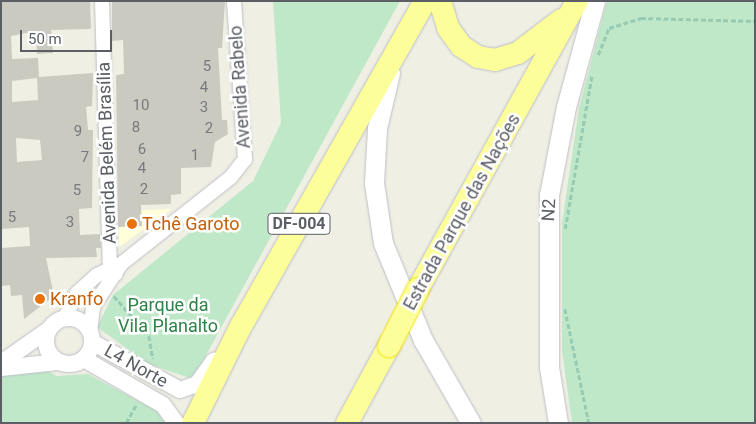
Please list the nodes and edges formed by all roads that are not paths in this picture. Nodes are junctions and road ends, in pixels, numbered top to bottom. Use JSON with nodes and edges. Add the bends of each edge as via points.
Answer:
{"nodes":[{"id":1,"x":102,"y":1,"type":"edge"},
{"id":2,"x":234,"y":1,"type":"edge"},
{"id":3,"x":425,"y":1,"type":"edge"},
{"id":4,"x":440,"y":1,"type":"edge"},
{"id":5,"x":595,"y":1,"type":"edge"},
{"id":6,"x":575,"y":5,"type":"edge"},
{"id":7,"x":392,"y":62,"type":"junction"},
{"id":8,"x":116,"y":268,"type":"junction"},
{"id":9,"x":64,"y":319,"type":"junction"},
{"id":10,"x":240,"y":328,"type":"junction"},
{"id":11,"x":48,"y":330,"type":"junction"},
{"id":12,"x":91,"y":337,"type":"junction"},
{"id":13,"x":84,"y":359,"type":"junction"},
{"id":14,"x":58,"y":362,"type":"junction"},
{"id":15,"x":1,"y":363,"type":"edge"},
{"id":16,"x":1,"y":368,"type":"edge"},
{"id":17,"x":176,"y":423,"type":"edge"},
{"id":18,"x":193,"y":423,"type":"edge"},
{"id":19,"x":347,"y":423,"type":"edge"},
{"id":20,"x":471,"y":423,"type":"edge"},
{"id":21,"x":558,"y":423,"type":"edge"}],
"edges":[{"from":1,"to":8,"type":"street","name":"Avenida Belém Brasília"},
{"from":2,"to":8,"type":"street","name":"Avenida Rabelo","via":[[244,159],[231,177]]},
{"from":3,"to":7,"type":"highway","number":"DF-004"},
{"from":4,"to":6,"type":"highway","via":[[448,28],[461,46],[478,57],[495,60],[540,38]]},
{"from":5,"to":21,"type":"main road","name":"N2","via":[[566,107],[549,195],[549,367]]},
{"from":6,"to":19,"type":"highway","name":"Estrada Parque das Nações","bridge":true},
{"from":7,"to":10,"type":"highway","number":"DF-004"},
{"from":7,"to":20,"type":"main road","via":[[377,128],[374,183],[383,243],[423,340]]},
{"from":8,"to":9,"type":"street","via":[[77,293]]},
{"from":8,"to":12,"type":"street","name":"L4 Norte","via":[[93,307]]},
{"from":9,"to":11,"type":"street"},
{"from":9,"to":12,"type":"street","via":[[79,320]]},
{"from":10,"to":12,"type":"street","name":"L4 Norte","via":[[192,388],[175,389]]},
{"from":10,"to":18,"type":"highway","number":"DF-004"},
{"from":11,"to":14,"type":"street","via":[[47,348]]},
{"from":11,"to":15,"type":"street"},
{"from":12,"to":13,"type":"street"},
{"from":13,"to":14,"type":"street","via":[[74,364]]},
{"from":13,"to":17,"type":"street","name":"L4 Norte","via":[[168,410]]},
{"from":14,"to":16,"type":"street"}]}
